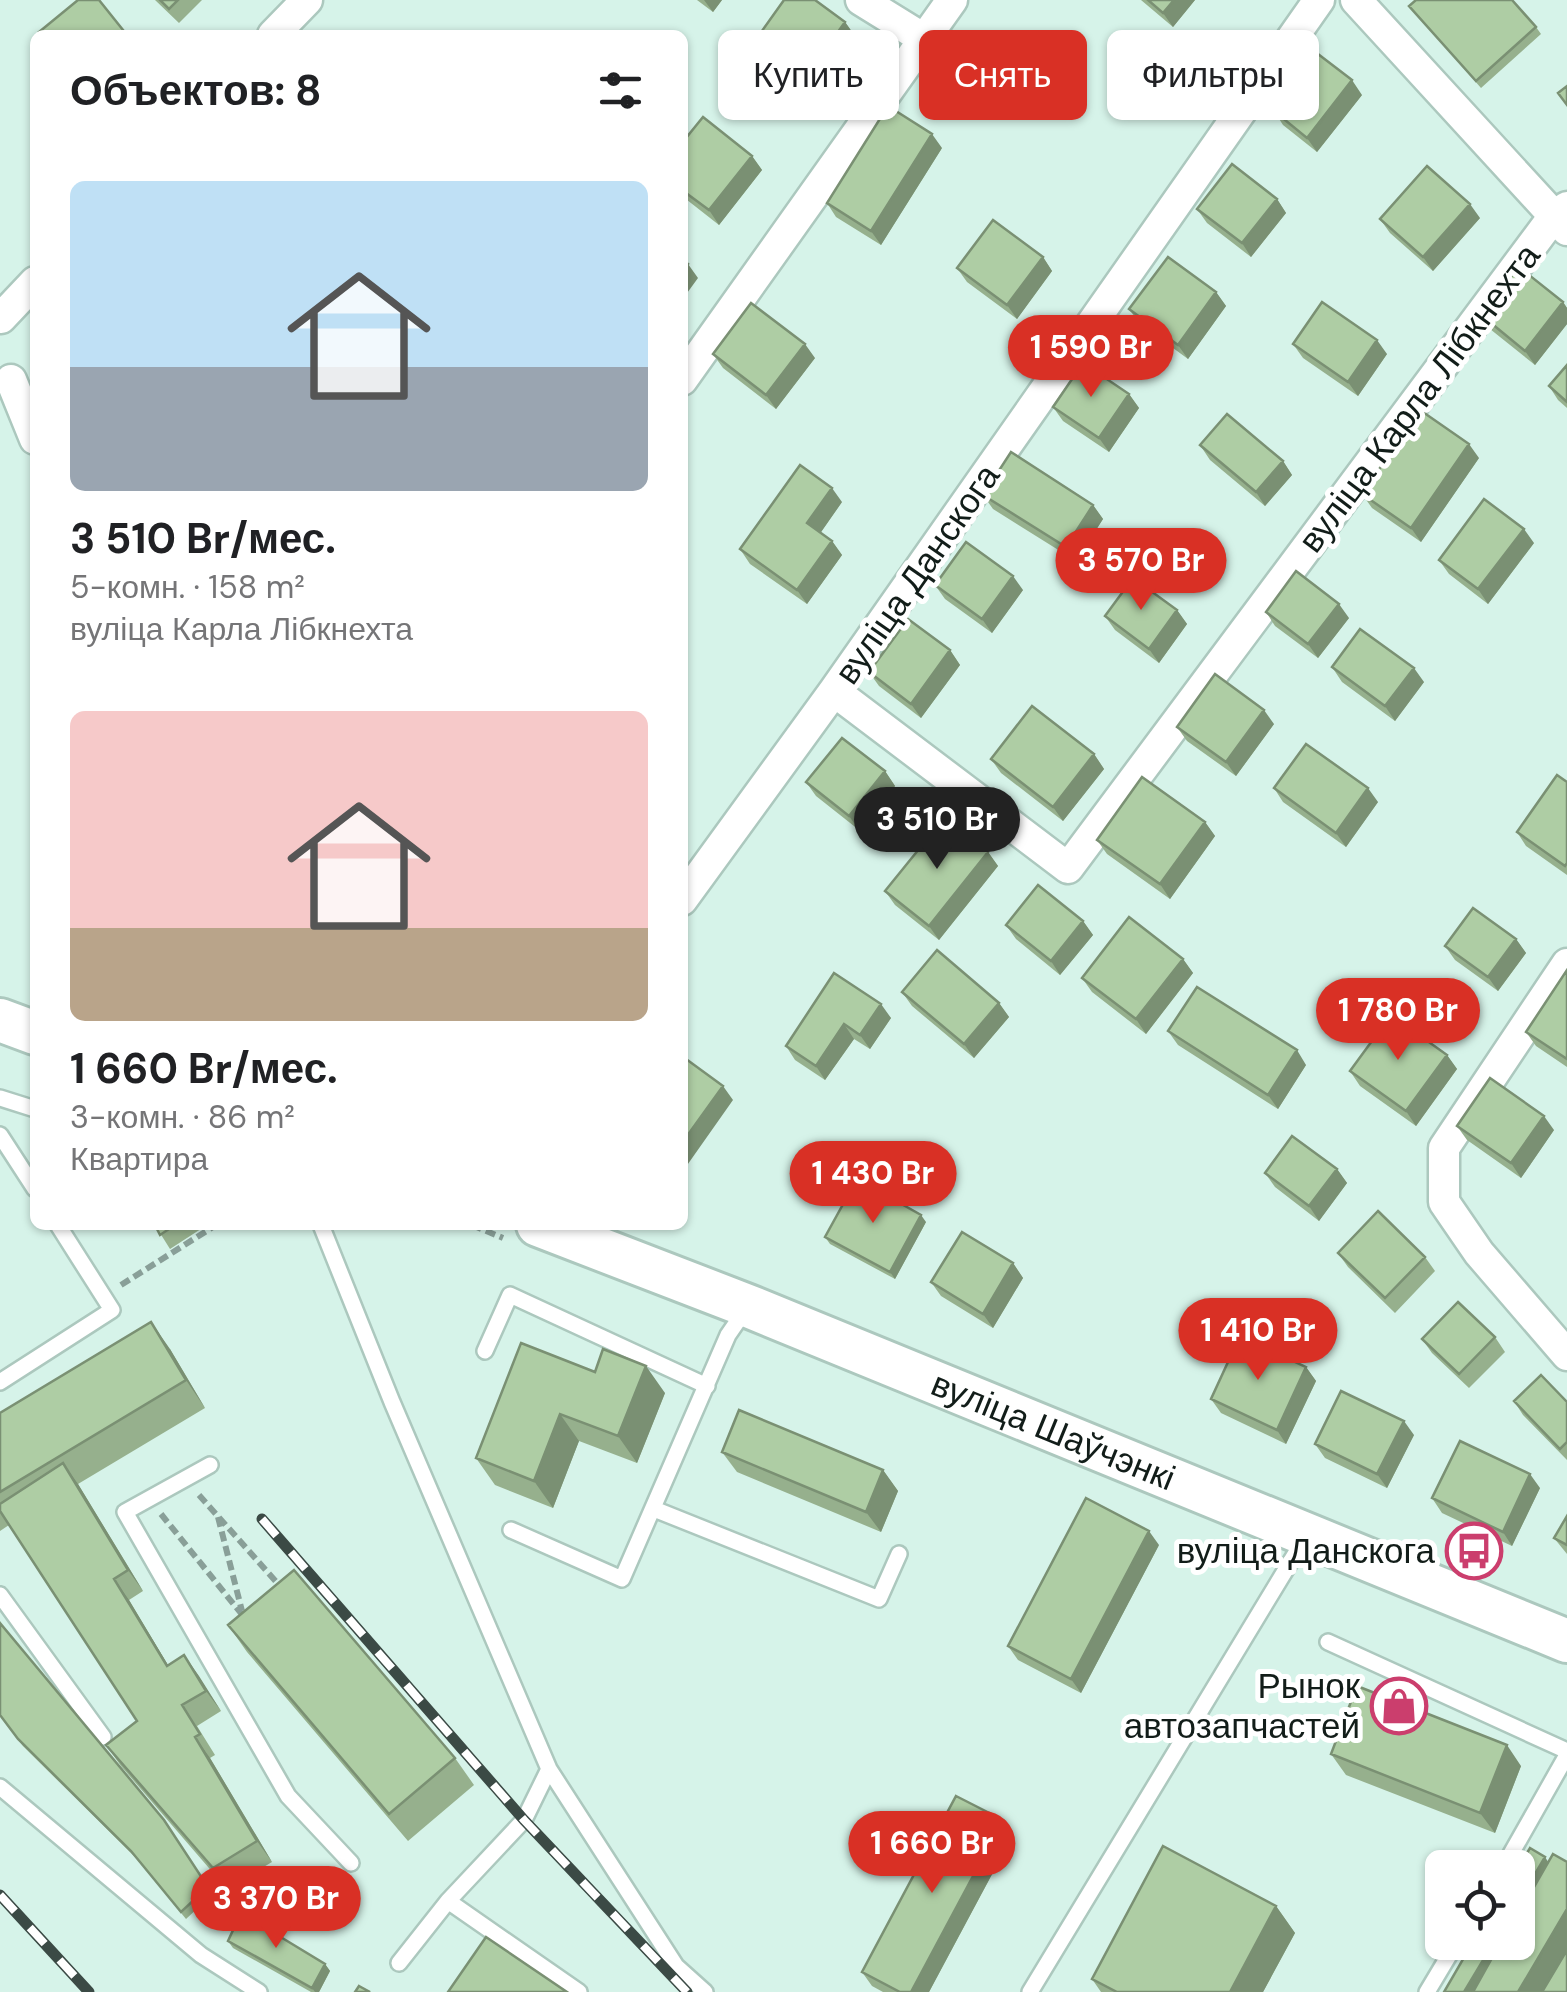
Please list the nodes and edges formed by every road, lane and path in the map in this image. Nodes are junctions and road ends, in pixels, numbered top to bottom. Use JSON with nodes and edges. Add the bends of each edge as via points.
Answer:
{"nodes":[{"id":1,"x":306,"y":0,"type":"edge"},
{"id":2,"x":861,"y":0,"type":"edge"},
{"id":3,"x":952,"y":0,"type":"edge"},
{"id":4,"x":1320,"y":0,"type":"edge"},
{"id":5,"x":1356,"y":0,"type":"edge"},
{"id":6,"x":278,"y":30,"type":"edge"},
{"id":7,"x":930,"y":30,"type":"edge"},
{"id":8,"x":919,"y":36,"type":"edge"},
{"id":9,"x":919,"y":46,"type":"edge"},
{"id":10,"x":1563,"y":218,"type":"edge"},
{"id":11,"x":30,"y":287,"type":"edge"},
{"id":12,"x":0,"y":318,"type":"edge"},
{"id":13,"x":688,"y":372,"type":"edge"},
{"id":14,"x":10,"y":380,"type":"dead end"},
{"id":15,"x":30,"y":428,"type":"edge"},
{"id":16,"x":834,"y":691,"type":"junction"},
{"id":17,"x":688,"y":892,"type":"edge"},
{"id":18,"x":1567,"y":964,"type":"edge"},
{"id":19,"x":0,"y":1020,"type":"edge"},
{"id":20,"x":30,"y":1031,"type":"edge"},
{"id":21,"x":0,"y":1098,"type":"edge"},
{"id":22,"x":30,"y":1107,"type":"edge"},
{"id":23,"x":0,"y":1135,"type":"edge"},
{"id":24,"x":30,"y":1182,"type":"edge"},
{"id":25,"x":61,"y":1230,"type":"edge"},
{"id":26,"x":208,"y":1230,"type":"edge"},
{"id":27,"x":324,"y":1230,"type":"edge"},
{"id":28,"x":551,"y":1230,"type":"edge"},
{"id":29,"x":104,"y":1296,"type":"junction"},
{"id":30,"x":748,"y":1306,"type":"junction"},
{"id":31,"x":485,"y":1351,"type":"dead end"},
{"id":32,"x":1567,"y":1355,"type":"edge"},
{"id":33,"x":0,"y":1382,"type":"edge"},
{"id":34,"x":707,"y":1386,"type":"junction"},
{"id":35,"x":210,"y":1465,"type":"dead end"},
{"id":36,"x":185,"y":1479,"type":"junction"},
{"id":37,"x":149,"y":1499,"type":"junction"},
{"id":38,"x":654,"y":1509,"type":"junction"},
{"id":39,"x":217,"y":1516,"type":"junction"},
{"id":40,"x":511,"y":1530,"type":"dead end"},
{"id":41,"x":1307,"y":1535,"type":"junction"},
{"id":42,"x":898,"y":1554,"type":"dead end"},
{"id":43,"x":0,"y":1594,"type":"edge"},
{"id":44,"x":291,"y":1598,"type":"edge"},
{"id":45,"x":243,"y":1616,"type":"junction"},
{"id":46,"x":1567,"y":1641,"type":"edge"},
{"id":47,"x":1328,"y":1642,"type":"dead end"},
{"id":48,"x":214,"y":1666,"type":"junction"},
{"id":49,"x":103,"y":1737,"type":"dead end"},
{"id":50,"x":1567,"y":1753,"type":"edge"},
{"id":51,"x":550,"y":1768,"type":"junction"},
{"id":52,"x":0,"y":1787,"type":"edge"},
{"id":53,"x":1514,"y":1850,"type":"edge"},
{"id":54,"x":351,"y":1864,"type":"dead end"},
{"id":55,"x":448,"y":1901,"type":"junction"},
{"id":56,"x":1446,"y":1960,"type":"edge"},
{"id":57,"x":399,"y":1964,"type":"dead end"},
{"id":58,"x":260,"y":1992,"type":"edge"},
{"id":59,"x":579,"y":1992,"type":"edge"},
{"id":60,"x":706,"y":1992,"type":"edge"},
{"id":61,"x":1030,"y":1992,"type":"edge"},
{"id":62,"x":1426,"y":1992,"type":"edge"}],
"edges":[{"from":1,"to":6,"type":"street"},
{"from":2,"to":8,"type":"street"},
{"from":3,"to":7,"type":"street"},
{"from":4,"to":16,"type":"street","name":"вуліца Данскога"},
{"from":5,"to":10,"type":"street"},
{"from":9,"to":13,"type":"street"},
{"from":10,"to":16,"type":"street","name":"вуліца Карла Лібкнехта","via":[[1068,868]]},
{"from":11,"to":12,"type":"street"},
{"from":14,"to":15,"type":"street"},
{"from":16,"to":17,"type":"street","name":"вуліца Данскога"},
{"from":18,"to":32,"type":"street","via":[[1444,1148],[1444,1202]]},
{"from":19,"to":20,"type":"main road"},
{"from":21,"to":22,"type":"lane"},
{"from":23,"to":24,"type":"lane"},
{"from":25,"to":29,"type":"lane"},
{"from":26,"to":29,"type":"path"},
{"from":27,"to":51,"type":"lane"},
{"from":28,"to":30,"type":"main road","name":"вуліца Шаўчэнкі"},
{"from":29,"to":33,"type":"lane","via":[[112,1310]]},
{"from":30,"to":34,"type":"lane"},
{"from":30,"to":41,"type":"main road","name":"вуліца Шаўчэнкі"},
{"from":31,"to":34,"type":"lane","via":[[510,1294]]},
{"from":34,"to":38,"type":"lane"},
{"from":35,"to":36,"type":"lane"},
{"from":36,"to":37,"type":"lane"},
{"from":36,"to":39,"type":"path"},
{"from":37,"to":45,"type":"path"},
{"from":37,"to":48,"type":"lane","via":[[126,1512]]},
{"from":38,"to":40,"type":"lane","via":[[622,1579]]},
{"from":38,"to":42,"type":"lane","via":[[879,1599]]},
{"from":39,"to":44,"type":"path"},
{"from":39,"to":45,"type":"path"},
{"from":41,"to":46,"type":"main road","name":"вуліца Шаўчэнкі"},
{"from":41,"to":61,"type":"lane"},
{"from":43,"to":49,"type":"lane"},
{"from":45,"to":48,"type":"path","via":[[255,1630]]},
{"from":47,"to":50,"type":"lane"},
{"from":48,"to":54,"type":"lane","via":[[288,1796]]},
{"from":50,"to":53,"type":"lane"},
{"from":51,"to":55,"type":"lane","via":[[524,1820]]},
{"from":51,"to":60,"type":"lane","via":[[676,1966]]},
{"from":52,"to":58,"type":"lane","via":[[200,1955]]},
{"from":55,"to":57,"type":"lane"},
{"from":55,"to":59,"type":"lane"},
{"from":56,"to":62,"type":"lane"}]}
